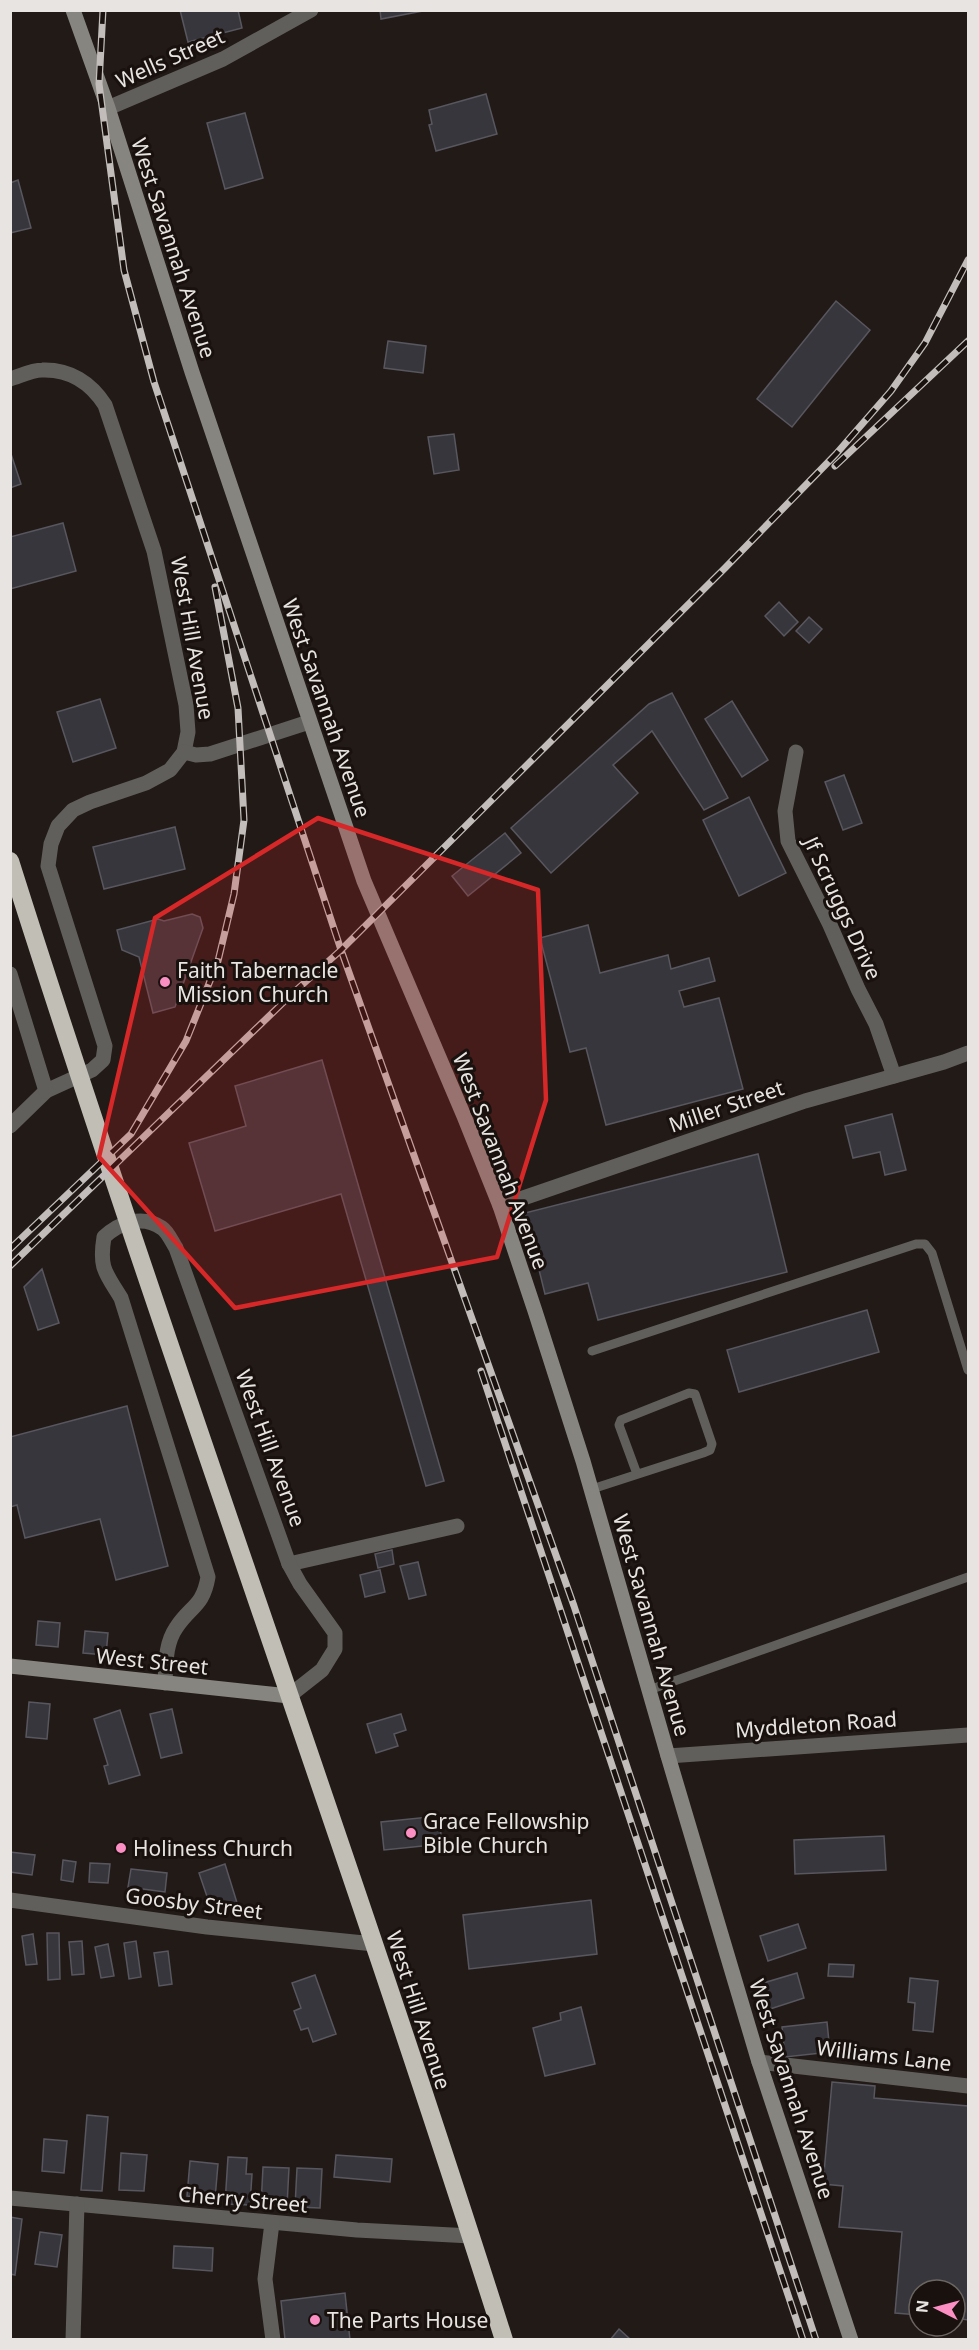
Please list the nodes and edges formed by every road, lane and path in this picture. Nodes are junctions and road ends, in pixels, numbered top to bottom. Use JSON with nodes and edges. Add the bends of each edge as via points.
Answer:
{"nodes":[{"id":1,"x":74,"y":10,"type":"edge"},
{"id":2,"x":311,"y":10,"type":"edge"},
{"id":3,"x":108,"y":108,"type":"junction"},
{"id":4,"x":10,"y":379,"type":"edge"},
{"id":5,"x":309,"y":722,"type":"junction"},
{"id":6,"x":184,"y":752,"type":"junction"},
{"id":7,"x":796,"y":752,"type":"dead end"},
{"id":8,"x":10,"y":861,"type":"edge"},
{"id":9,"x":10,"y":974,"type":"edge"},
{"id":10,"x":969,"y":1053,"type":"edge"},
{"id":11,"x":894,"y":1076,"type":"junction"},
{"id":12,"x":46,"y":1091,"type":"junction"},
{"id":13,"x":10,"y":1125,"type":"edge"},
{"id":14,"x":500,"y":1206,"type":"junction"},
{"id":15,"x":592,"y":1351,"type":"dead end"},
{"id":16,"x":969,"y":1370,"type":"edge"},
{"id":17,"x":637,"y":1474,"type":"junction"},
{"id":18,"x":592,"y":1489,"type":"junction"},
{"id":19,"x":457,"y":1526,"type":"dead end"},
{"id":20,"x":289,"y":1564,"type":"junction"},
{"id":21,"x":969,"y":1577,"type":"edge"},
{"id":22,"x":10,"y":1666,"type":"edge"},
{"id":23,"x":165,"y":1683,"type":"junction"},
{"id":24,"x":649,"y":1690,"type":"junction"},
{"id":25,"x":289,"y":1696,"type":"junction"},
{"id":26,"x":969,"y":1735,"type":"edge"},
{"id":27,"x":668,"y":1756,"type":"junction"},
{"id":28,"x":10,"y":1900,"type":"edge"},
{"id":29,"x":374,"y":1944,"type":"junction"},
{"id":30,"x":759,"y":2062,"type":"junction"},
{"id":31,"x":969,"y":2086,"type":"edge"},
{"id":32,"x":10,"y":2198,"type":"edge"},
{"id":33,"x":77,"y":2204,"type":"junction"},
{"id":34,"x":272,"y":2223,"type":"junction"},
{"id":35,"x":471,"y":2236,"type":"junction"},
{"id":36,"x":74,"y":2340,"type":"edge"},
{"id":37,"x":273,"y":2340,"type":"edge"},
{"id":38,"x":504,"y":2340,"type":"edge"},
{"id":39,"x":851,"y":2340,"type":"edge"}],
"edges":[{"from":1,"to":3,"type":"street","name":"West Savannah Avenue"},
{"from":2,"to":3,"type":"street","name":"Wells Street","via":[[223,59]]},
{"from":3,"to":5,"type":"street","name":"West Savannah Avenue"},
{"from":4,"to":6,"type":"street","name":"West Hill Avenue","via":[[40,370],[61,371],[81,380],[105,405],[154,551],[186,705],[188,732]]},
{"from":5,"to":6,"type":"street","via":[[210,754]]},
{"from":5,"to":14,"type":"street","name":"West Savannah Avenue","via":[[364,881]]},
{"from":6,"to":12,"type":"street","via":[[170,770],[73,810],[58,826],[48,866],[105,1047],[103,1060],[92,1070]]},
{"from":7,"to":11,"type":"street","name":"Jf Scruggs Drive","via":[[785,811],[788,841],[876,1024]]},
{"from":8,"to":25,"type":"highway","name":"West Hill Avenue"},
{"from":9,"to":12,"type":"street"},
{"from":10,"to":11,"type":"street","name":"Miller Street"},
{"from":11,"to":14,"type":"street","name":"Miller Street","via":[[805,1101]]},
{"from":12,"to":13,"type":"street"},
{"from":14,"to":18,"type":"street","name":"West Savannah Avenue"},
{"from":15,"to":16,"type":"lane","via":[[915,1244],[925,1245],[932,1253]]},
{"from":17,"to":17,"type":"lane","via":[[710,1450],[712,1444],[695,1394],[621,1420],[619,1425]]},
{"from":17,"to":18,"type":"lane"},
{"from":18,"to":24,"type":"street","name":"West Savannah Avenue"},
{"from":19,"to":20,"type":"street"},
{"from":20,"to":23,"type":"street","name":"West Hill Avenue","via":[[176,1248],[164,1228],[151,1222],[117,1225],[104,1237],[101,1258],[121,1298],[208,1577],[206,1593],[170,1638]]},
{"from":20,"to":25,"type":"street","name":"West Hill Avenue","via":[[335,1633],[335,1649],[322,1671]]},
{"from":21,"to":24,"type":"lane"},
{"from":22,"to":23,"type":"street","name":"West Street"},
{"from":23,"to":25,"type":"street","name":"West Street"},
{"from":24,"to":27,"type":"street","name":"West Savannah Avenue"},
{"from":25,"to":29,"type":"highway","name":"West Hill Avenue"},
{"from":26,"to":27,"type":"street","name":"Myddleton Road"},
{"from":27,"to":30,"type":"street","name":"West Savannah Avenue"},
{"from":28,"to":29,"type":"street","name":"Goosby Street","via":[[207,1927]]},
{"from":29,"to":35,"type":"highway","name":"West Hill Avenue"},
{"from":30,"to":31,"type":"street","name":"Williams Lane"},
{"from":30,"to":39,"type":"street","name":"West Savannah Avenue"},
{"from":32,"to":33,"type":"street","name":"Cherry Street"},
{"from":33,"to":34,"type":"street","name":"Cherry Street"},
{"from":33,"to":36,"type":"street"},
{"from":34,"to":35,"type":"street","name":"Cherry Street"},
{"from":34,"to":37,"type":"street","via":[[265,2279]]},
{"from":35,"to":38,"type":"highway","name":"West Hill Avenue"}]}
